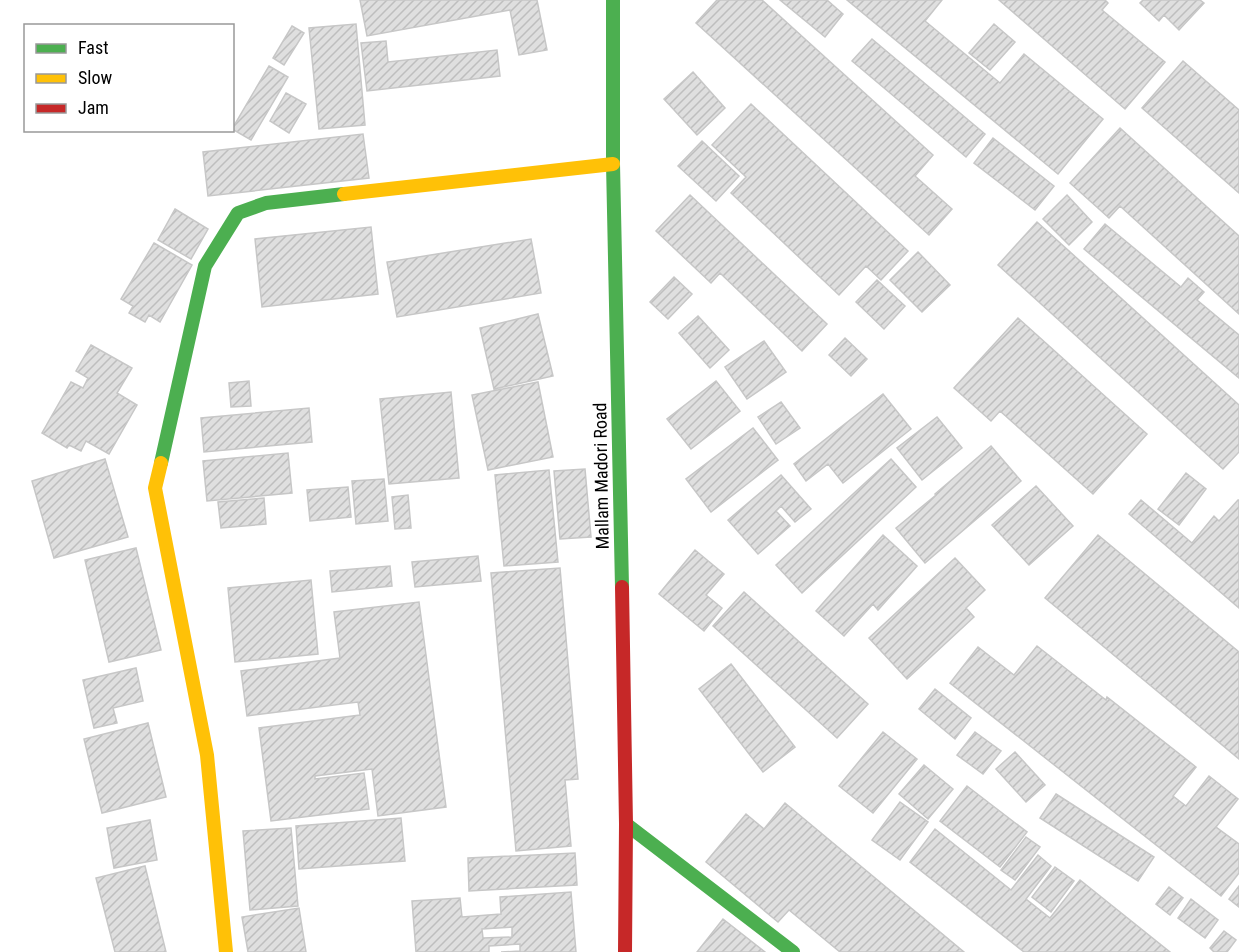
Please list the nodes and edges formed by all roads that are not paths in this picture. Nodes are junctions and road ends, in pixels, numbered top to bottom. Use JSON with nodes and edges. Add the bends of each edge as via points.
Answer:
{"nodes":[{"id":1,"x":613,"y":0,"type":"edge"},
{"id":2,"x":613,"y":164,"type":"junction"},
{"id":3,"x":626,"y":824,"type":"junction"},
{"id":4,"x":226,"y":952,"type":"edge"},
{"id":5,"x":625,"y":952,"type":"edge"},
{"id":6,"x":793,"y":952,"type":"edge"}],
"edges":[{"from":1,"to":2,"type":"street","name":"Mallam Madori Road"},
{"from":2,"to":3,"type":"street","name":"Mallam Madori Road"},
{"from":2,"to":4,"type":"street","via":[[266,203],[238,213],[206,266],[155,488],[207,755]]},
{"from":3,"to":5,"type":"street","name":"Mallam Madori Road"},
{"from":3,"to":6,"type":"street"}]}
